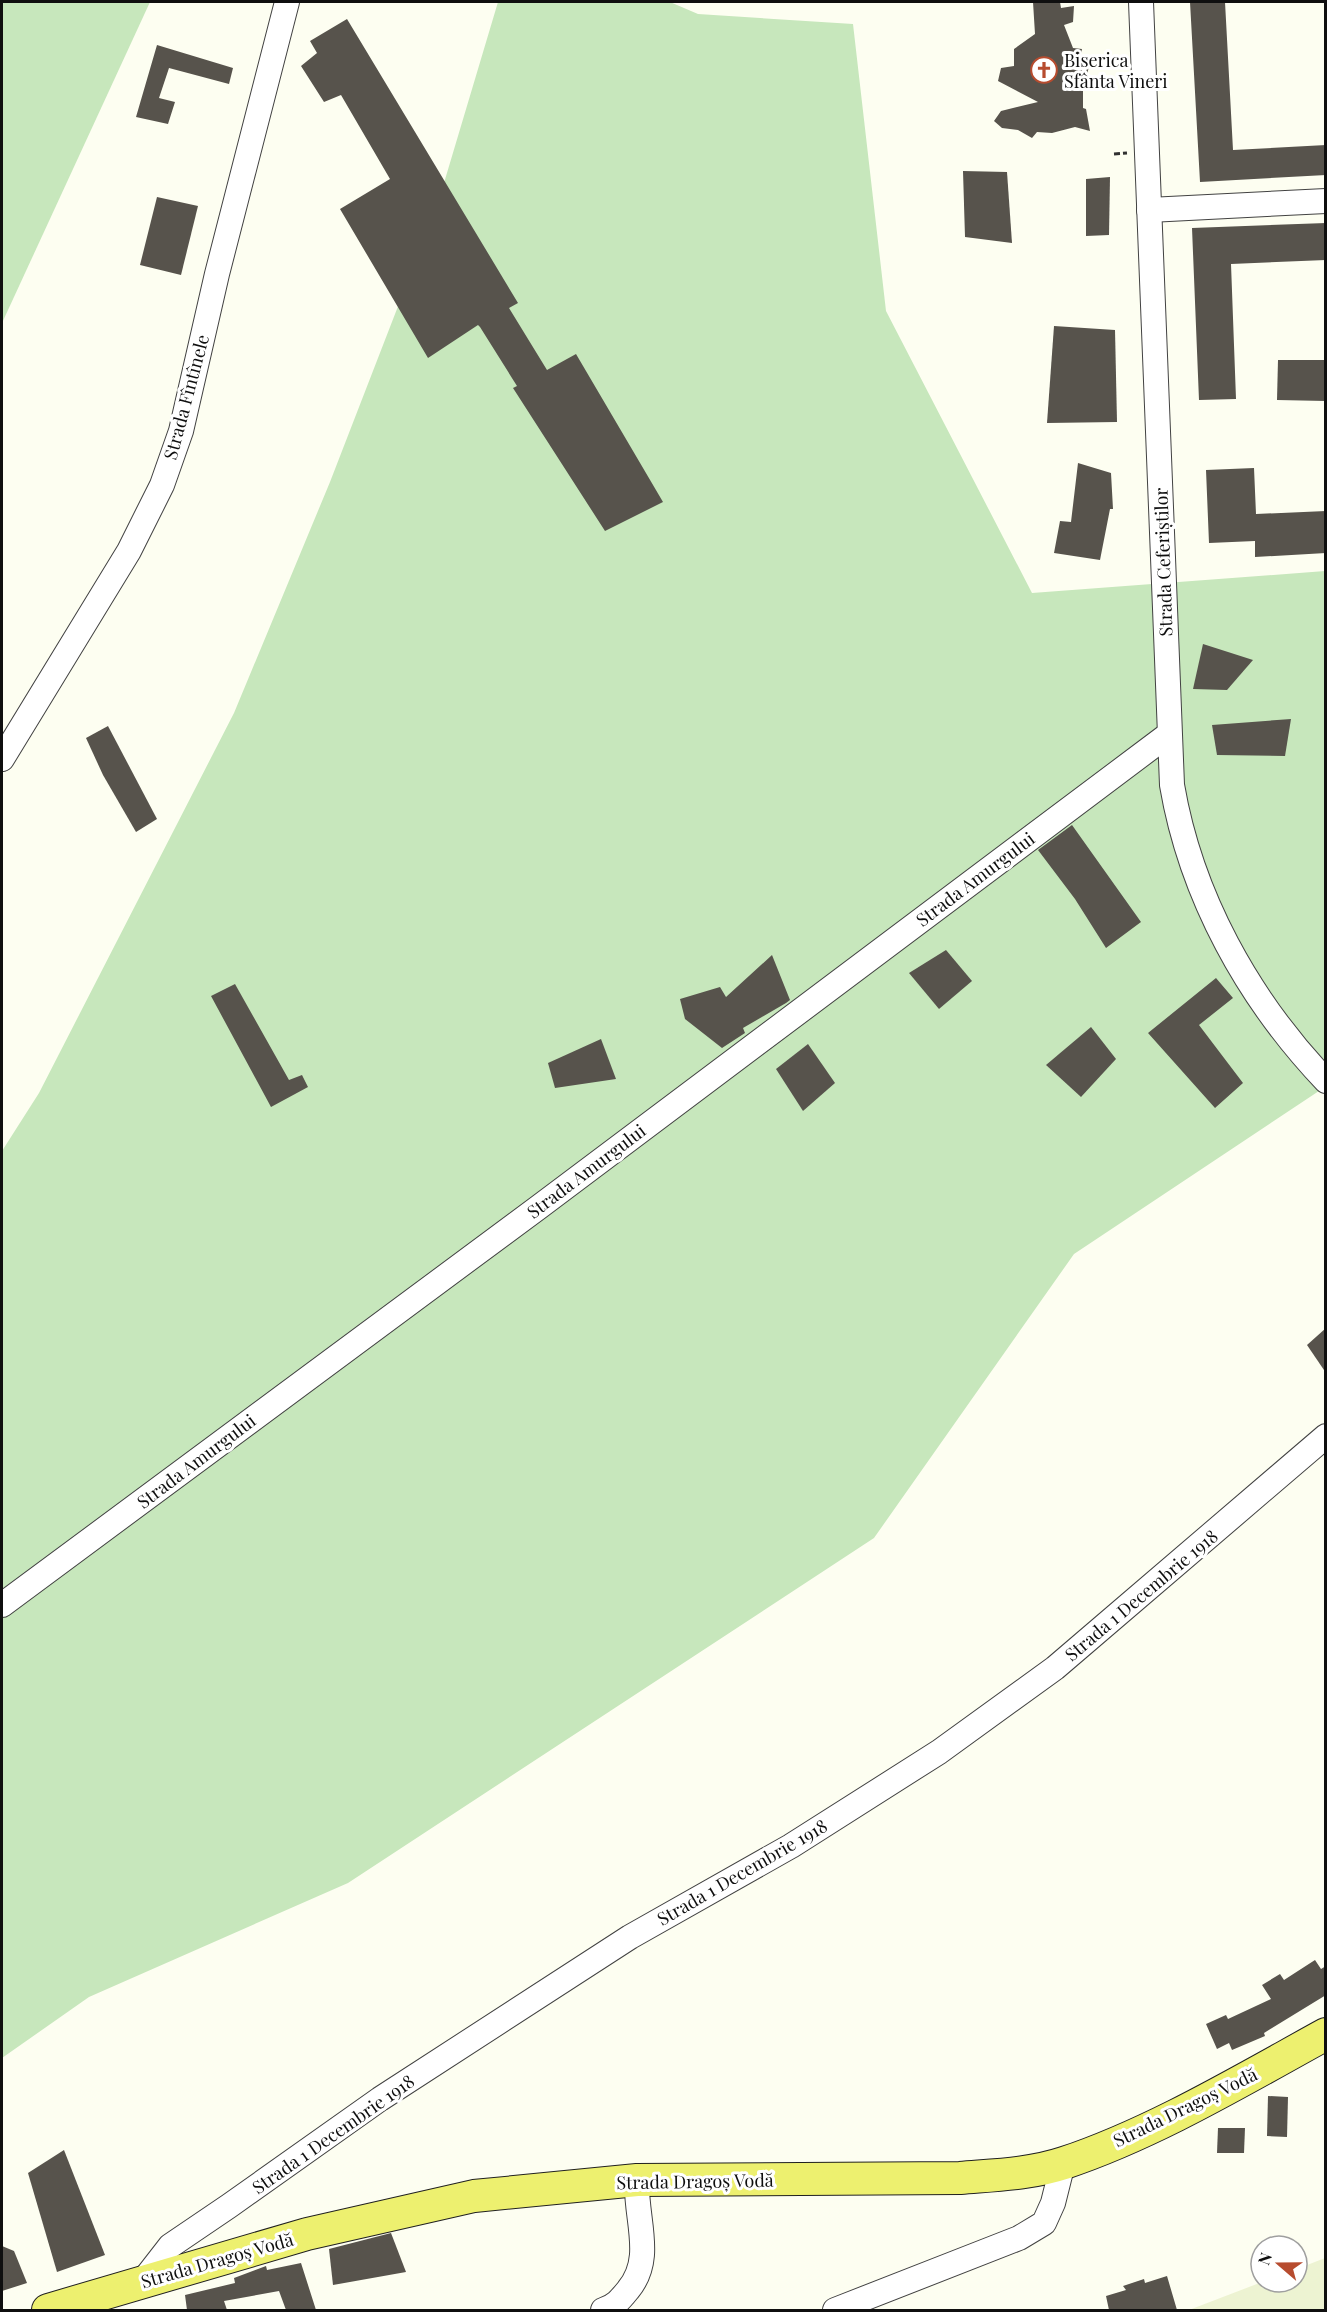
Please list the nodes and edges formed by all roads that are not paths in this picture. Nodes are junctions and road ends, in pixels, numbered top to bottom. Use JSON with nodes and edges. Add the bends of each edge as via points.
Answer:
{"nodes":[{"id":1,"x":287,"y":2,"type":"edge"},
{"id":2,"x":1141,"y":2,"type":"edge"},
{"id":3,"x":1326,"y":201,"type":"edge"},
{"id":4,"x":1149,"y":210,"type":"junction"},
{"id":5,"x":1169,"y":734,"type":"junction"},
{"id":6,"x":2,"y":759,"type":"edge"},
{"id":7,"x":1326,"y":1081,"type":"edge"},
{"id":8,"x":1326,"y":1436,"type":"edge"},
{"id":9,"x":2,"y":1605,"type":"edge"},
{"id":10,"x":1326,"y":2034,"type":"edge"},
{"id":11,"x":1063,"y":2163,"type":"junction"},
{"id":12,"x":637,"y":2180,"type":"junction"},
{"id":13,"x":142,"y":2282,"type":"junction"},
{"id":14,"x":48,"y":2310,"type":"edge"},
{"id":15,"x":603,"y":2310,"type":"edge"},
{"id":16,"x":835,"y":2310,"type":"edge"}],
"edges":[{"from":1,"to":6,"type":"street","name":"Strada Fîntînele","via":[[181,431],[162,485],[129,551]]},
{"from":2,"to":4,"type":"street","name":"Strada Ceferiștilor"},
{"from":3,"to":4,"type":"street"},
{"from":4,"to":5,"type":"street","name":"Strada Ceferiștilor"},
{"from":5,"to":7,"type":"street","name":"Strada Ceferiștilor","via":[[1178,818],[1209,910],[1241,970],[1273,1018]]},
{"from":5,"to":9,"type":"street","name":"Strada Amurgului"},
{"from":8,"to":13,"type":"street","name":"Strada 1 Decembrie 1918","via":[[1055,1668],[939,1752],[791,1846],[630,1937],[390,2092],[170,2246]]},
{"from":10,"to":11,"type":"main road","name":"Strada Dragoș Vodă","via":[[1203,2102]]},
{"from":11,"to":12,"type":"main road","name":"Strada Dragoș Vodă","via":[[960,2178]]},
{"from":11,"to":16,"type":"street","via":[[1044,2223],[1019,2238]]},
{"from":12,"to":13,"type":"main road","name":"Strada Dragoș Vodă","via":[[474,2196],[307,2234]]},
{"from":12,"to":15,"type":"street","via":[[644,2252],[638,2278],[616,2306]]},
{"from":13,"to":14,"type":"main road","name":"Strada Dragoș Vodă"}]}
